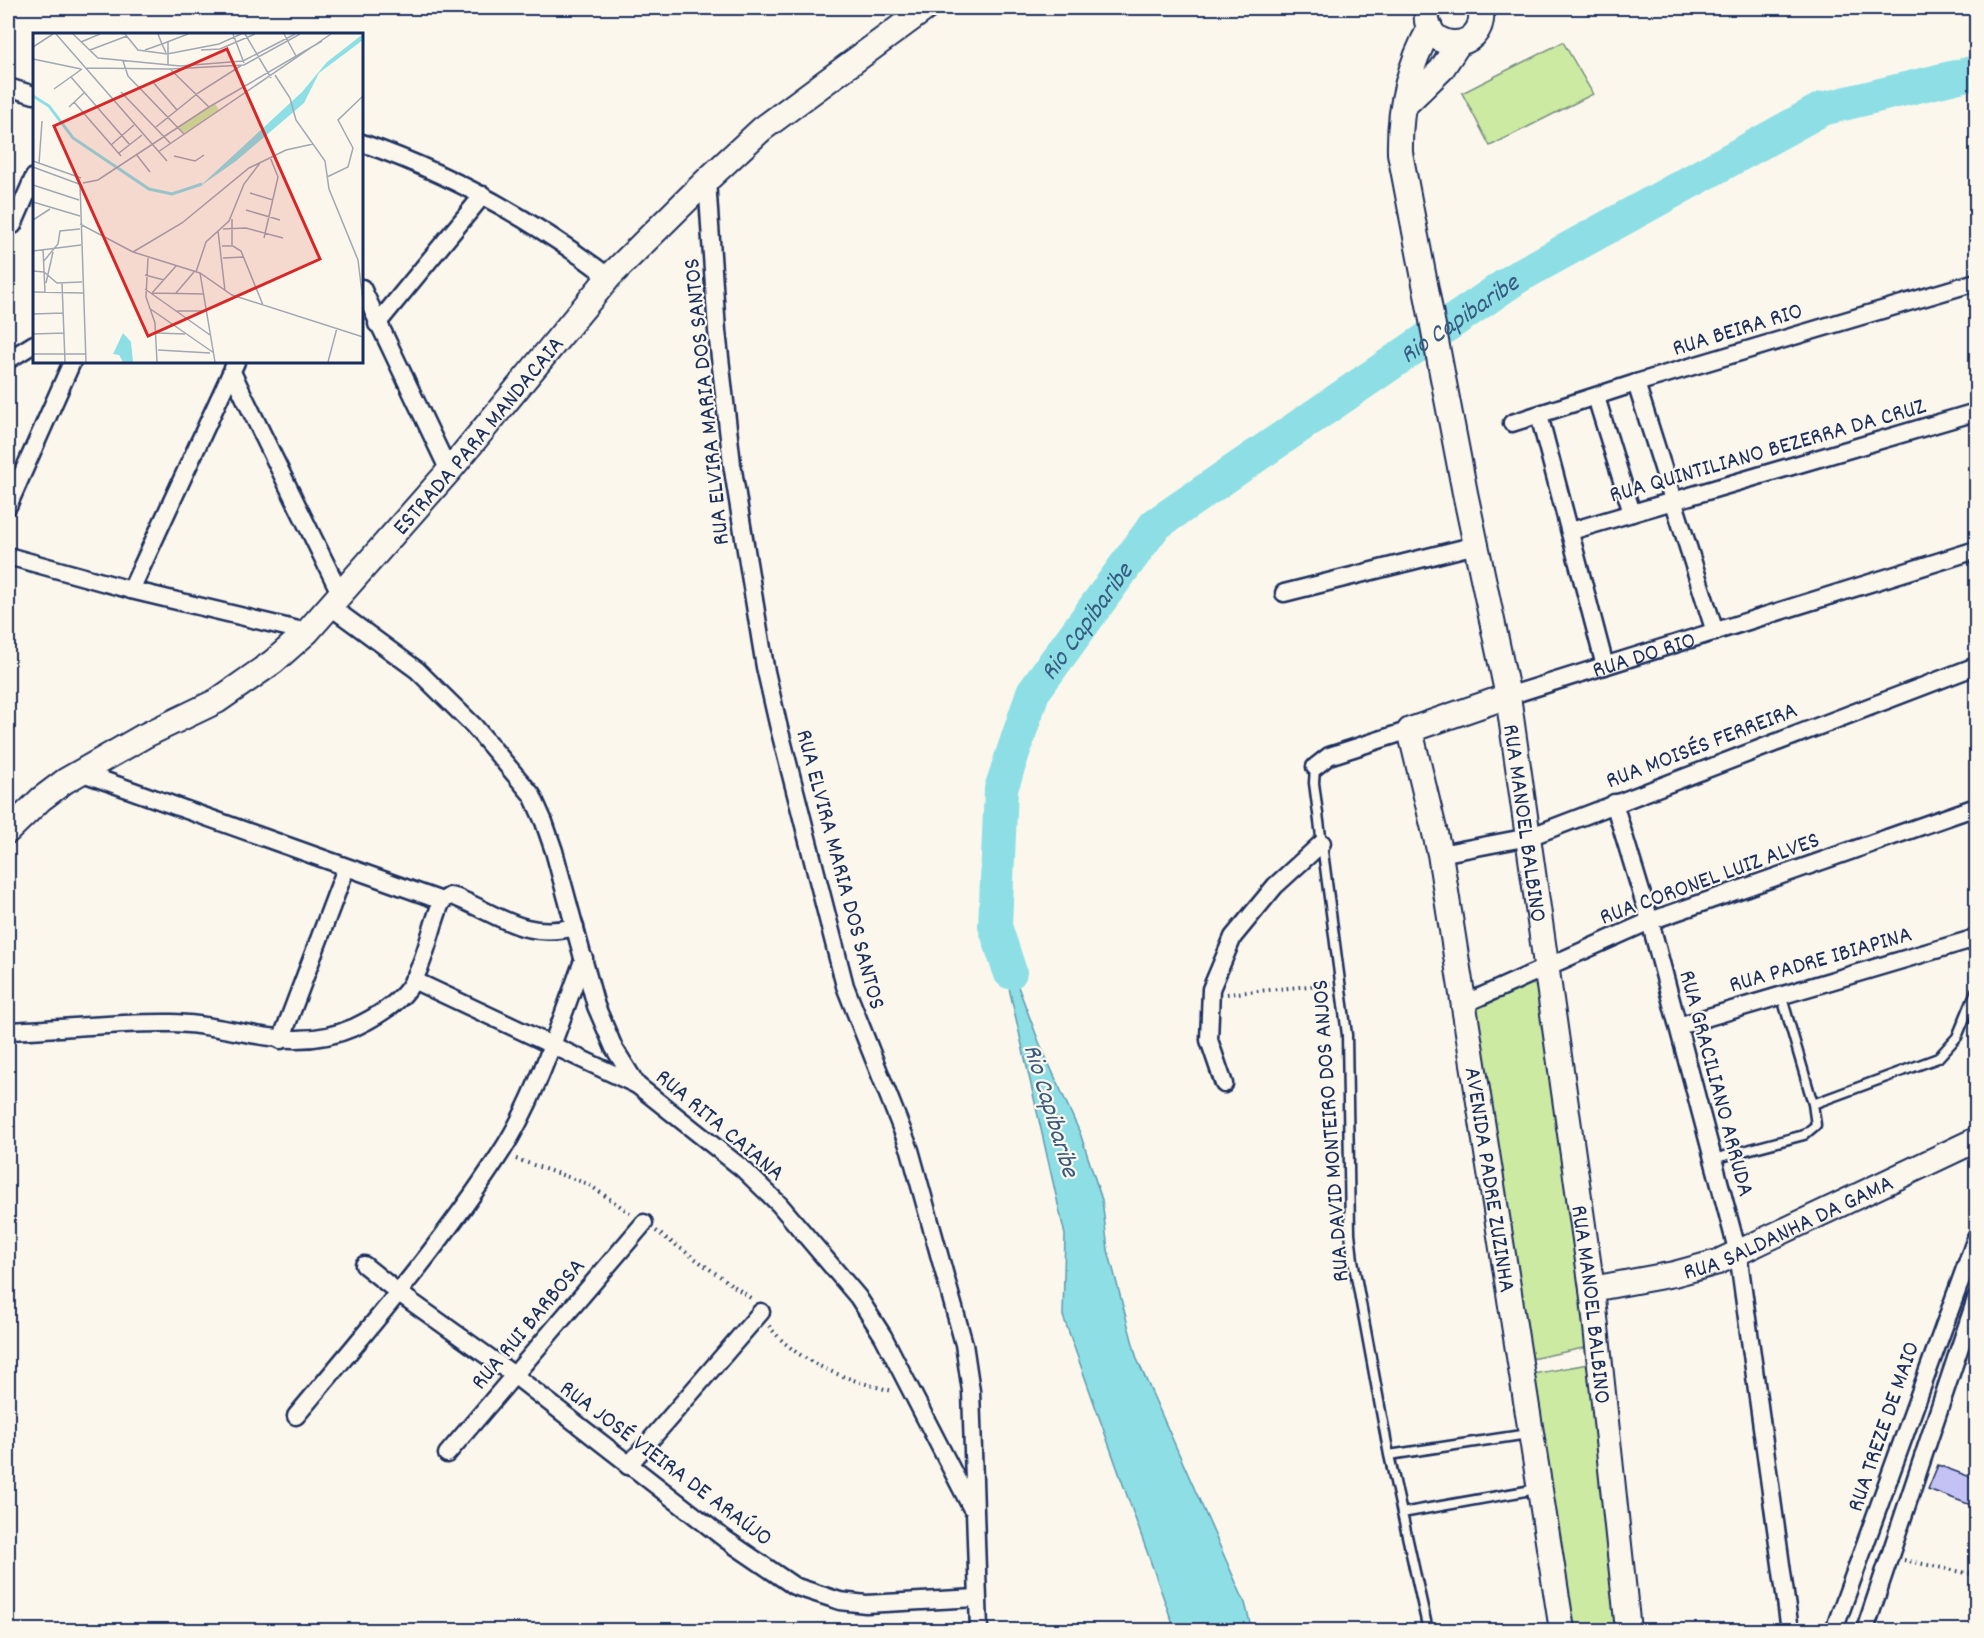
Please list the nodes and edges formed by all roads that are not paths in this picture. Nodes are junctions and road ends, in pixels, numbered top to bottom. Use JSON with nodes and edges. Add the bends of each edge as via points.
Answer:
{"nodes":[{"id":1,"x":926,"y":8,"type":"edge"},
{"id":2,"x":1495,"y":8,"type":"edge"},
{"id":3,"x":1480,"y":17,"type":"edge"},
{"id":4,"x":1429,"y":18,"type":"edge"},
{"id":5,"x":1459,"y":43,"type":"junction"},
{"id":6,"x":8,"y":87,"type":"edge"},
{"id":7,"x":33,"y":95,"type":"edge"},
{"id":8,"x":1404,"y":106,"type":"junction"},
{"id":9,"x":365,"y":147,"type":"edge"},
{"id":10,"x":33,"y":179,"type":"edge"},
{"id":11,"x":707,"y":180,"type":"junction"},
{"id":12,"x":483,"y":195,"type":"junction"},
{"id":13,"x":33,"y":213,"type":"edge"},
{"id":14,"x":10,"y":226,"type":"edge"},
{"id":15,"x":609,"y":277,"type":"junction"},
{"id":16,"x":1977,"y":282,"type":"edge"},
{"id":17,"x":363,"y":290,"type":"edge"},
{"id":18,"x":377,"y":324,"type":"junction"},
{"id":19,"x":33,"y":345,"type":"edge"},
{"id":20,"x":8,"y":360,"type":"edge"},
{"id":21,"x":72,"y":363,"type":"edge"},
{"id":22,"x":234,"y":367,"type":"edge"},
{"id":23,"x":1636,"y":383,"type":"junction"},
{"id":24,"x":1596,"y":398,"type":"junction"},
{"id":25,"x":1977,"y":412,"type":"edge"},
{"id":26,"x":1539,"y":415,"type":"junction"},
{"id":27,"x":1512,"y":423,"type":"dead end"},
{"id":28,"x":449,"y":471,"type":"junction"},
{"id":29,"x":1674,"y":500,"type":"junction"},
{"id":30,"x":8,"y":506,"type":"edge"},
{"id":31,"x":1632,"y":513,"type":"junction"},
{"id":32,"x":1571,"y":531,"type":"junction"},
{"id":33,"x":1476,"y":545,"type":"junction"},
{"id":34,"x":1977,"y":550,"type":"edge"},
{"id":35,"x":8,"y":556,"type":"edge"},
{"id":36,"x":131,"y":590,"type":"junction"},
{"id":37,"x":1284,"y":594,"type":"dead end"},
{"id":38,"x":336,"y":601,"type":"junction"},
{"id":39,"x":308,"y":632,"type":"junction"},
{"id":40,"x":1715,"y":632,"type":"junction"},
{"id":41,"x":1605,"y":666,"type":"junction"},
{"id":42,"x":1977,"y":666,"type":"edge"},
{"id":43,"x":1508,"y":696,"type":"junction"},
{"id":44,"x":1410,"y":730,"type":"junction"},
{"id":45,"x":1316,"y":766,"type":"joint"},
{"id":46,"x":80,"y":772,"type":"junction"},
{"id":47,"x":1614,"y":803,"type":"junction"},
{"id":48,"x":1977,"y":807,"type":"edge"},
{"id":49,"x":8,"y":831,"type":"edge"},
{"id":50,"x":1529,"y":837,"type":"junction"},
{"id":51,"x":1322,"y":843,"type":"junction"},
{"id":52,"x":1440,"y":854,"type":"junction"},
{"id":53,"x":346,"y":868,"type":"junction"},
{"id":54,"x":442,"y":902,"type":"junction"},
{"id":55,"x":1650,"y":921,"type":"junction"},
{"id":56,"x":575,"y":927,"type":"junction"},
{"id":57,"x":1977,"y":938,"type":"edge"},
{"id":58,"x":584,"y":958,"type":"junction"},
{"id":59,"x":1545,"y":965,"type":"junction"},
{"id":60,"x":413,"y":980,"type":"junction"},
{"id":61,"x":1977,"y":991,"type":"edge"},
{"id":62,"x":1781,"y":993,"type":"junction"},
{"id":63,"x":1464,"y":1004,"type":"junction"},
{"id":64,"x":1678,"y":1026,"type":"junction"},
{"id":65,"x":8,"y":1031,"type":"edge"},
{"id":66,"x":281,"y":1040,"type":"junction"},
{"id":67,"x":551,"y":1047,"type":"junction"},
{"id":68,"x":1224,"y":1084,"type":"dead end"},
{"id":69,"x":637,"y":1085,"type":"junction"},
{"id":70,"x":1813,"y":1104,"type":"junction"},
{"id":71,"x":1977,"y":1140,"type":"edge"},
{"id":72,"x":1713,"y":1160,"type":"junction"},
{"id":73,"x":644,"y":1223,"type":"road end"},
{"id":74,"x":1977,"y":1238,"type":"edge"},
{"id":75,"x":1738,"y":1253,"type":"junction"},
{"id":76,"x":364,"y":1264,"type":"dead end"},
{"id":77,"x":1592,"y":1289,"type":"junction"},
{"id":78,"x":399,"y":1293,"type":"junction"},
{"id":79,"x":1977,"y":1299,"type":"edge"},
{"id":80,"x":761,"y":1312,"type":"road end"},
{"id":81,"x":514,"y":1376,"type":"junction"},
{"id":82,"x":296,"y":1416,"type":"dead end"},
{"id":83,"x":1532,"y":1433,"type":"junction"},
{"id":84,"x":447,"y":1454,"type":"dead end"},
{"id":85,"x":1389,"y":1455,"type":"junction"},
{"id":86,"x":628,"y":1466,"type":"junction"},
{"id":87,"x":1540,"y":1489,"type":"junction"},
{"id":88,"x":973,"y":1511,"type":"junction"},
{"id":89,"x":1402,"y":1513,"type":"junction"},
{"id":90,"x":1864,"y":1551,"type":"junction"},
{"id":91,"x":1891,"y":1558,"type":"junction"},
{"id":92,"x":977,"y":1598,"type":"junction"},
{"id":93,"x":979,"y":1630,"type":"edge"},
{"id":94,"x":1428,"y":1630,"type":"edge"},
{"id":95,"x":1562,"y":1630,"type":"edge"},
{"id":96,"x":1628,"y":1630,"type":"edge"},
{"id":97,"x":1790,"y":1630,"type":"edge"},
{"id":98,"x":1834,"y":1630,"type":"edge"},
{"id":99,"x":1865,"y":1630,"type":"edge"}],
"edges":[{"from":1,"to":11,"type":"street","name":"ESTRADA PARA MANDACAIA","via":[[771,123]]},
{"from":2,"to":3,"type":"street"},
{"from":3,"to":5,"type":"street","via":[[1468,40]]},
{"from":4,"to":5,"type":"street","via":[[1442,41]]},
{"from":4,"to":8,"type":"street","name":"RUA MANOEL BALBINO","via":[[1410,69]]},
{"from":5,"to":8,"type":"street","via":[[1441,70]]},
{"from":6,"to":7,"type":"street"},
{"from":8,"to":33,"type":"street","name":"RUA MANOEL BALBINO","via":[[1400,153]]},
{"from":9,"to":12,"type":"street"},
{"from":10,"to":14,"type":"street"},
{"from":11,"to":15,"type":"street","name":"ESTRADA PARA MANDACAIA"},
{"from":11,"to":88,"type":"street","name":"RUA ELVIRA MARIA DOS SANTOS","via":[[724,398],[765,667],[845,986],[910,1150],[964,1344],[971,1391]]},
{"from":12,"to":15,"type":"street","via":[[527,219]]},
{"from":12,"to":18,"type":"street"},
{"from":13,"to":14,"type":"street"},
{"from":15,"to":28,"type":"street","name":"ESTRADA PARA MANDACAIA"},
{"from":16,"to":23,"type":"street","name":"RUA BEIRA RIO"},
{"from":17,"to":18,"type":"street"},
{"from":18,"to":28,"type":"street"},
{"from":19,"to":20,"type":"street"},
{"from":21,"to":30,"type":"street"},
{"from":22,"to":36,"type":"street"},
{"from":22,"to":38,"type":"street"},
{"from":23,"to":24,"type":"street","name":"RUA BEIRA RIO"},
{"from":23,"to":29,"type":"street"},
{"from":24,"to":26,"type":"street","name":"RUA BEIRA RIO"},
{"from":24,"to":31,"type":"street"},
{"from":25,"to":29,"type":"street","name":"RUA QUINTILIANO BEZERRA DA CRUZ"},
{"from":26,"to":27,"type":"street","name":"RUA BEIRA RIO"},
{"from":26,"to":32,"type":"street"},
{"from":28,"to":38,"type":"street","name":"ESTRADA PARA MANDACAIA"},
{"from":29,"to":31,"type":"street","name":"RUA QUINTILIANO BEZERRA DA CRUZ"},
{"from":29,"to":40,"type":"street"},
{"from":31,"to":32,"type":"street","name":"RUA QUINTILIANO BEZERRA DA CRUZ"},
{"from":32,"to":41,"type":"street"},
{"from":33,"to":37,"type":"street"},
{"from":33,"to":43,"type":"street","name":"RUA MANOEL BALBINO"},
{"from":34,"to":40,"type":"street","name":"RUA DO RIO"},
{"from":35,"to":36,"type":"street"},
{"from":36,"to":39,"type":"street"},
{"from":38,"to":39,"type":"street","name":"ESTRADA PARA MANDACAIA"},
{"from":38,"to":56,"type":"street","name":"RUA RITA CAIANA","via":[[417,670],[474,726],[532,795],[544,822]]},
{"from":39,"to":46,"type":"street","name":"ESTRADA PARA MANDACAIA","via":[[217,701]]},
{"from":40,"to":41,"type":"street","name":"RUA DO RIO"},
{"from":41,"to":43,"type":"street","name":"RUA DO RIO"},
{"from":42,"to":47,"type":"street","name":"RUA MOISÉS FERREIRA"},
{"from":43,"to":44,"type":"street","name":"RUA DO RIO"},
{"from":43,"to":50,"type":"street","name":"RUA MANOEL BALBINO"},
{"from":44,"to":45,"type":"street","name":"RUA DO RIO","via":[[1329,756]]},
{"from":44,"to":52,"type":"street","name":"AVENIDA PADRE ZUZINHA"},
{"from":45,"to":51,"type":"lane","name":"RUA DAVID MONTEIRO DOS ANJOS","via":[[1314,783]]},
{"from":46,"to":49,"type":"street","name":"ESTRADA PARA MANDACAIA","via":[[41,799]]},
{"from":46,"to":53,"type":"street"},
{"from":47,"to":50,"type":"street","name":"RUA MOISÉS FERREIRA"},
{"from":47,"to":55,"type":"street","name":"RUA GRACILIANO ARRUDA"},
{"from":48,"to":55,"type":"street","name":"RUA CORONEL LUIZ ALVES"},
{"from":50,"to":52,"type":"street","name":"RUA MOISÉS FERREIRA"},
{"from":50,"to":59,"type":"street","name":"RUA MANOEL BALBINO"},
{"from":51,"to":68,"type":"street","via":[[1275,886],[1233,937],[1211,989],[1209,1040]]},
{"from":51,"to":85,"type":"lane","name":"RUA DAVID MONTEIRO DOS ANJOS","via":[[1347,1035],[1350,1233]]},
{"from":52,"to":63,"type":"street","name":"AVENIDA PADRE ZUZINHA"},
{"from":53,"to":54,"type":"street"},
{"from":53,"to":66,"type":"street"},
{"from":54,"to":56,"type":"street","via":[[455,897],[516,927],[531,930]]},
{"from":54,"to":60,"type":"street"},
{"from":55,"to":59,"type":"street","name":"RUA CORONEL LUIZ ALVES"},
{"from":55,"to":64,"type":"street","name":"RUA GRACILIANO ARRUDA"},
{"from":56,"to":58,"type":"street","name":"RUA RITA CAIANA"},
{"from":57,"to":62,"type":"street","name":"RUA PADRE IBIAPINA"},
{"from":58,"to":67,"type":"street"},
{"from":58,"to":69,"type":"street","name":"RUA RITA CAIANA","via":[[604,1026]]},
{"from":59,"to":63,"type":"street","name":"RUA CORONEL LUIZ ALVES"},
{"from":59,"to":77,"type":"street","name":"RUA MANOEL BALBINO"},
{"from":60,"to":66,"type":"street","via":[[404,993],[365,1022],[335,1036]]},
{"from":60,"to":67,"type":"street"},
{"from":61,"to":70,"type":"lane","via":[[1958,1037],[1938,1058]]},
{"from":62,"to":64,"type":"street","name":"RUA PADRE IBIAPINA"},
{"from":62,"to":70,"type":"lane"},
{"from":63,"to":83,"type":"street","name":"AVENIDA PADRE ZUZINHA"},
{"from":64,"to":72,"type":"street","name":"RUA GRACILIANO ARRUDA"},
{"from":65,"to":66,"type":"street","via":[[173,1023]]},
{"from":67,"to":69,"type":"street"},
{"from":67,"to":78,"type":"street","via":[[501,1153]]},
{"from":69,"to":88,"type":"street","name":"RUA RITA CAIANA","via":[[706,1137],[786,1212],[858,1297],[883,1336]]},
{"from":70,"to":72,"type":"lane","via":[[1816,1120],[1811,1132]]},
{"from":71,"to":75,"type":"street","name":"RUA SALDANHA DA GAMA"},
{"from":72,"to":75,"type":"street","name":"RUA GRACILIANO ARRUDA"},
{"from":73,"to":81,"type":"street","name":"RUA RUI BARBOSA"},
{"from":74,"to":90,"type":"street","name":"RUA TREZE DE MAIO"},
{"from":75,"to":77,"type":"street","name":"RUA SALDANHA DA GAMA","via":[[1696,1268]]},
{"from":75,"to":97,"type":"street","name":"RUA GRACILIANO ARRUDA"},
{"from":76,"to":78,"type":"street","name":"RUA JOSÉ VIEIRA DE ARAÚJO"},
{"from":77,"to":96,"type":"street","name":"RUA MANOEL BALBINO"},
{"from":78,"to":81,"type":"street","name":"RUA JOSÉ VIEIRA DE ARAÚJO"},
{"from":78,"to":82,"type":"street"},
{"from":79,"to":91,"type":"street","name":"RUA TREZE DE MAIO"},
{"from":80,"to":86,"type":"street"},
{"from":81,"to":84,"type":"street","name":"RUA RUI BARBOSA"},
{"from":81,"to":86,"type":"street","name":"RUA JOSÉ VIEIRA DE ARAÚJO"},
{"from":83,"to":85,"type":"lane"},
{"from":83,"to":87,"type":"street","name":"AVENIDA PADRE ZUZINHA"},
{"from":85,"to":89,"type":"lane","name":"RUA DAVID MONTEIRO DOS ANJOS"},
{"from":86,"to":92,"type":"street","name":"RUA JOSÉ VIEIRA DE ARAÚJO","via":[[764,1566],[816,1595],[866,1604]]},
{"from":87,"to":89,"type":"lane"},
{"from":87,"to":95,"type":"street","name":"AVENIDA PADRE ZUZINHA"},
{"from":88,"to":92,"type":"street","name":"RUA ELVIRA MARIA DOS SANTOS"},
{"from":89,"to":94,"type":"lane","name":"RUA DAVID MONTEIRO DOS ANJOS"},
{"from":90,"to":91,"type":"street"},
{"from":90,"to":98,"type":"street","name":"RUA TREZE DE MAIO"},
{"from":91,"to":99,"type":"street","name":"RUA TREZE DE MAIO"},
{"from":92,"to":93,"type":"street","name":"RUA ELVIRA MARIA DOS SANTOS"}]}
